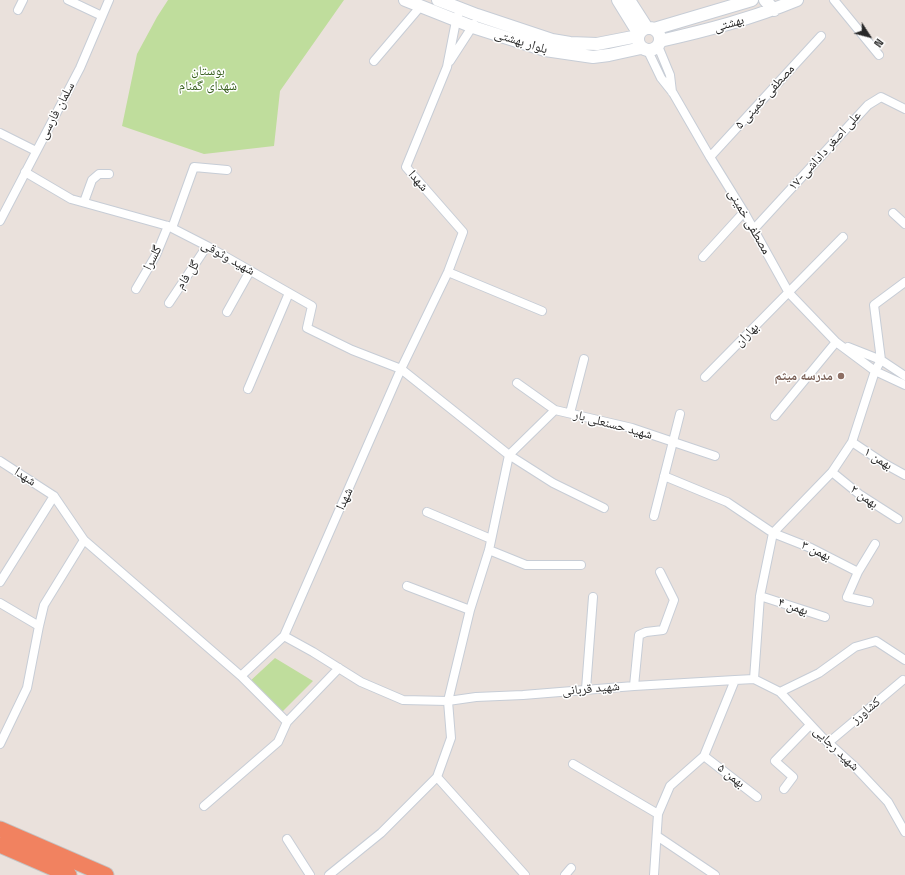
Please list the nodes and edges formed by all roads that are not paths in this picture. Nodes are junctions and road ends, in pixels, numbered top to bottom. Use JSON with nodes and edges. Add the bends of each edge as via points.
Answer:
{"nodes":[{"id":1,"x":23,"y":0,"type":"edge"},
{"id":2,"x":68,"y":0,"type":"edge"},
{"id":3,"x":109,"y":0,"type":"edge"},
{"id":4,"x":405,"y":0,"type":"edge"},
{"id":5,"x":438,"y":0,"type":"edge"},
{"id":6,"x":618,"y":0,"type":"edge"},
{"id":7,"x":629,"y":0,"type":"edge"},
{"id":8,"x":752,"y":0,"type":"edge"},
{"id":9,"x":765,"y":0,"type":"edge"},
{"id":10,"x":797,"y":0,"type":"edge"},
{"id":11,"x":834,"y":0,"type":"edge"},
{"id":12,"x":420,"y":7,"type":"junction"},
{"id":13,"x":460,"y":9,"type":"junction"},
{"id":14,"x":18,"y":10,"type":"dead end"},
{"id":15,"x":774,"y":10,"type":"junction"},
{"id":16,"x":477,"y":15,"type":"junction"},
{"id":17,"x":102,"y":16,"type":"junction"},
{"id":18,"x":456,"y":20,"type":"junction"},
{"id":19,"x":474,"y":27,"type":"junction"},
{"id":20,"x":644,"y":32,"type":"junction"},
{"id":21,"x":821,"y":36,"type":"dead end"},
{"id":22,"x":652,"y":46,"type":"junction"},
{"id":23,"x":879,"y":55,"type":"dead end"},
{"id":24,"x":374,"y":61,"type":"dead end"},
{"id":25,"x":447,"y":67,"type":"junction"},
{"id":26,"x":905,"y":109,"type":"edge"},
{"id":27,"x":0,"y":133,"type":"edge"},
{"id":28,"x":36,"y":151,"type":"junction"},
{"id":29,"x":710,"y":158,"type":"junction"},
{"id":30,"x":227,"y":170,"type":"dead end"},
{"id":31,"x":25,"y":172,"type":"junction"},
{"id":32,"x":109,"y":174,"type":"dead end"},
{"id":33,"x":84,"y":202,"type":"junction"},
{"id":34,"x":744,"y":212,"type":"junction"},
{"id":35,"x":893,"y":213,"type":"dead end"},
{"id":36,"x":0,"y":221,"type":"edge"},
{"id":37,"x":905,"y":224,"type":"edge"},
{"id":38,"x":170,"y":227,"type":"junction"},
{"id":39,"x":754,"y":229,"type":"junction"},
{"id":40,"x":844,"y":237,"type":"dead end"},
{"id":41,"x":207,"y":246,"type":"junction"},
{"id":42,"x":703,"y":257,"type":"dead end"},
{"id":43,"x":250,"y":271,"type":"junction"},
{"id":44,"x":448,"y":272,"type":"junction"},
{"id":45,"x":905,"y":282,"type":"edge"},
{"id":46,"x":136,"y":289,"type":"dead end"},
{"id":47,"x":289,"y":293,"type":"junction"},
{"id":48,"x":789,"y":293,"type":"junction"},
{"id":49,"x":169,"y":303,"type":"dead end"},
{"id":50,"x":542,"y":311,"type":"dead end"},
{"id":51,"x":227,"y":312,"type":"dead end"},
{"id":52,"x":836,"y":342,"type":"junction"},
{"id":53,"x":584,"y":359,"type":"dead end"},
{"id":54,"x":881,"y":360,"type":"junction"},
{"id":55,"x":401,"y":369,"type":"junction"},
{"id":56,"x":875,"y":371,"type":"junction"},
{"id":57,"x":905,"y":376,"type":"edge"},
{"id":58,"x":705,"y":377,"type":"dead end"},
{"id":59,"x":517,"y":382,"type":"dead end"},
{"id":60,"x":905,"y":385,"type":"edge"},
{"id":61,"x":248,"y":389,"type":"dead end"},
{"id":62,"x":555,"y":410,"type":"junction"},
{"id":63,"x":570,"y":413,"type":"junction"},
{"id":64,"x":680,"y":414,"type":"dead end"},
{"id":65,"x":775,"y":416,"type":"dead end"},
{"id":66,"x":672,"y":442,"type":"junction"},
{"id":67,"x":852,"y":442,"type":"junction"},
{"id":68,"x":509,"y":455,"type":"junction"},
{"id":69,"x":715,"y":456,"type":"dead end"},
{"id":70,"x":0,"y":461,"type":"edge"},
{"id":71,"x":832,"y":472,"type":"junction"},
{"id":72,"x":905,"y":475,"type":"edge"},
{"id":73,"x":664,"y":476,"type":"junction"},
{"id":74,"x":54,"y":496,"type":"junction"},
{"id":75,"x":604,"y":508,"type":"dead end"},
{"id":76,"x":427,"y":512,"type":"dead end"},
{"id":77,"x":654,"y":516,"type":"dead end"},
{"id":78,"x":898,"y":519,"type":"dead end"},
{"id":79,"x":773,"y":533,"type":"junction"},
{"id":80,"x":491,"y":539,"type":"junction"},
{"id":81,"x":84,"y":540,"type":"junction"},
{"id":82,"x":875,"y":544,"type":"dead end"},
{"id":83,"x":489,"y":550,"type":"junction"},
{"id":84,"x":581,"y":565,"type":"dead end"},
{"id":85,"x":660,"y":572,"type":"dead end"},
{"id":86,"x":858,"y":572,"type":"junction"},
{"id":87,"x":0,"y":582,"type":"edge"},
{"id":88,"x":406,"y":586,"type":"dead end"},
{"id":89,"x":760,"y":596,"type":"junction"},
{"id":90,"x":593,"y":597,"type":"dead end"},
{"id":91,"x":869,"y":602,"type":"dead end"},
{"id":92,"x":0,"y":603,"type":"edge"},
{"id":93,"x":470,"y":610,"type":"junction"},
{"id":94,"x":825,"y":617,"type":"dead end"},
{"id":95,"x":39,"y":626,"type":"junction"},
{"id":96,"x":284,"y":636,"type":"junction"},
{"id":97,"x":905,"y":660,"type":"edge"},
{"id":98,"x":339,"y":668,"type":"junction"},
{"id":99,"x":241,"y":676,"type":"junction"},
{"id":100,"x":754,"y":679,"type":"junction"},
{"id":101,"x":735,"y":680,"type":"junction"},
{"id":102,"x":903,"y":680,"type":"dead end"},
{"id":103,"x":634,"y":686,"type":"junction"},
{"id":104,"x":586,"y":689,"type":"junction"},
{"id":105,"x":780,"y":692,"type":"junction"},
{"id":106,"x":448,"y":701,"type":"junction"},
{"id":107,"x":287,"y":722,"type":"junction"},
{"id":108,"x":810,"y":724,"type":"junction"},
{"id":109,"x":828,"y":743,"type":"junction"},
{"id":110,"x":0,"y":744,"type":"edge"},
{"id":111,"x":704,"y":756,"type":"junction"},
{"id":112,"x":573,"y":764,"type":"dead end"},
{"id":113,"x":436,"y":777,"type":"junction"},
{"id":114,"x":784,"y":789,"type":"dead end"},
{"id":115,"x":757,"y":797,"type":"dead end"},
{"id":116,"x":204,"y":806,"type":"dead end"},
{"id":117,"x":658,"y":814,"type":"junction"},
{"id":118,"x":0,"y":829,"type":"edge"},
{"id":119,"x":905,"y":832,"type":"edge"},
{"id":120,"x":656,"y":836,"type":"junction"},
{"id":121,"x":287,"y":839,"type":"dead end"},
{"id":122,"x":0,"y":845,"type":"edge"},
{"id":123,"x":571,"y":868,"type":"dead end"},
{"id":124,"x":69,"y":875,"type":"edge"},
{"id":125,"x":106,"y":875,"type":"edge"},
{"id":126,"x":310,"y":875,"type":"edge"},
{"id":127,"x":329,"y":875,"type":"edge"},
{"id":128,"x":525,"y":875,"type":"edge"},
{"id":129,"x":565,"y":875,"type":"edge"},
{"id":130,"x":654,"y":875,"type":"edge"},
{"id":131,"x":715,"y":875,"type":"edge"}],
"edges":[{"from":1,"to":14,"type":"street"},
{"from":2,"to":17,"type":"street"},
{"from":3,"to":17,"type":"street","name":"سلمان فارسی"},
{"from":4,"to":12,"type":"main road","name":"بلوار بهشتی"},
{"from":5,"to":13,"type":"main road","name":"بلوار بهشتی"},
{"from":6,"to":20,"type":"main road"},
{"from":7,"to":20,"type":"main road"},
{"from":8,"to":20,"type":"main road","name":"بهشتی"},
{"from":9,"to":15,"type":"main road"},
{"from":10,"to":15,"type":"main road","name":"بهشتی"},
{"from":11,"to":23,"type":"street"},
{"from":12,"to":18,"type":"main road","name":"بلوار بهشتی"},
{"from":12,"to":24,"type":"street"},
{"from":13,"to":16,"type":"main road","name":"بلوار بهشتی"},
{"from":13,"to":18,"type":"street","name":"شهدا"},
{"from":15,"to":22,"type":"main road","name":"بهشتی"},
{"from":16,"to":19,"type":"street"},
{"from":16,"to":20,"type":"main road","name":"بلوار بهشتی","via":[[552,40],[570,43],[597,44]]},
{"from":17,"to":28,"type":"street","name":"سلمان فارسی","via":[[80,68]]},
{"from":18,"to":19,"type":"main road","name":"بلوار بهشتی"},
{"from":18,"to":25,"type":"street","name":"شهدا"},
{"from":19,"to":22,"type":"main road","name":"بلوار بهشتی","via":[[545,50],[574,55],[598,56]]},
{"from":19,"to":25,"type":"street"},
{"from":20,"to":22,"type":"main road","via":[[638,42]]},
{"from":20,"to":22,"type":"main road","via":[[659,34]]},
{"from":21,"to":29,"type":"street","name":"مصطفی خمینی ۵"},
{"from":22,"to":29,"type":"street","name":"مصطفی خمینی","via":[[661,78]]},
{"from":25,"to":44,"type":"street","name":"شهدا","via":[[406,167],[463,232]]},
{"from":26,"to":39,"type":"street","name":"علی اصغر داداشی-۱۷","via":[[880,97],[868,105]]},
{"from":27,"to":28,"type":"street"},
{"from":28,"to":31,"type":"street","name":"سلمان فارسی"},
{"from":29,"to":34,"type":"street","name":"مصطفی خمینی"},
{"from":30,"to":38,"type":"street","name":"گلسرا","via":[[194,167]]},
{"from":31,"to":33,"type":"street","name":"شهید وثوقی","via":[[71,199]]},
{"from":31,"to":36,"type":"street","name":"سلمان فارسی"},
{"from":32,"to":33,"type":"street","via":[[100,174],[92,180]]},
{"from":33,"to":38,"type":"street","name":"شهید وثوقی"},
{"from":34,"to":39,"type":"street","name":"مصطفی خمینی"},
{"from":34,"to":42,"type":"street"},
{"from":35,"to":37,"type":"street"},
{"from":38,"to":41,"type":"street","name":"شهید وثوقی"},
{"from":38,"to":46,"type":"street","name":"گلسرا"},
{"from":39,"to":48,"type":"street","name":"مصطفی خمینی"},
{"from":40,"to":48,"type":"street","name":"بهاران"},
{"from":41,"to":43,"type":"street","name":"شهید وثوقی"},
{"from":41,"to":49,"type":"street","name":"گل فام"},
{"from":43,"to":47,"type":"street","name":"شهید وثوقی"},
{"from":43,"to":51,"type":"street"},
{"from":44,"to":50,"type":"street"},
{"from":44,"to":55,"type":"street","name":"شهدا"},
{"from":45,"to":54,"type":"street","via":[[874,305]]},
{"from":47,"to":55,"type":"street","name":"شهید وثوقی","via":[[312,306],[307,328],[352,350]]},
{"from":47,"to":61,"type":"street"},
{"from":48,"to":52,"type":"street","name":"مصطفی خمینی"},
{"from":48,"to":58,"type":"street","name":"بهاران"},
{"from":52,"to":54,"type":"street","name":"مصطفی خمینی"},
{"from":52,"to":56,"type":"street","name":"مصطفی خمینی"},
{"from":52,"to":65,"type":"street"},
{"from":53,"to":63,"type":"street"},
{"from":54,"to":56,"type":"street"},
{"from":54,"to":57,"type":"street","name":"مصطفی خمینی"},
{"from":55,"to":68,"type":"street"},
{"from":55,"to":96,"type":"street","name":"شهدا"},
{"from":56,"to":60,"type":"street","name":"مصطفی خمینی"},
{"from":56,"to":67,"type":"street"},
{"from":59,"to":62,"type":"street","name":"شهید حسنعلی بار"},
{"from":62,"to":63,"type":"street","name":"شهید حسنعلی بار"},
{"from":62,"to":68,"type":"street"},
{"from":63,"to":66,"type":"street","name":"شهید حسنعلی بار","via":[[632,428]]},
{"from":64,"to":66,"type":"street"},
{"from":66,"to":69,"type":"street","name":"شهید حسنعلی بار"},
{"from":66,"to":73,"type":"street"},
{"from":67,"to":71,"type":"street"},
{"from":67,"to":72,"type":"street","name":"بهمن ۱"},
{"from":68,"to":75,"type":"street","via":[[553,483]]},
{"from":68,"to":80,"type":"street"},
{"from":70,"to":74,"type":"street","name":"شهدا"},
{"from":71,"to":78,"type":"street","name":"بهمن ۲","via":[[859,494]]},
{"from":71,"to":79,"type":"street"},
{"from":73,"to":77,"type":"street"},
{"from":73,"to":79,"type":"street","name":"بهمن ۳","via":[[726,502]]},
{"from":74,"to":81,"type":"street","name":"شهدا"},
{"from":74,"to":87,"type":"street"},
{"from":76,"to":80,"type":"street"},
{"from":79,"to":86,"type":"street","name":"بهمن ۳","via":[[811,548]]},
{"from":79,"to":89,"type":"street"},
{"from":80,"to":83,"type":"street"},
{"from":81,"to":95,"type":"street","via":[[44,605]]},
{"from":81,"to":99,"type":"street","name":"شهدا"},
{"from":82,"to":86,"type":"street"},
{"from":83,"to":84,"type":"street","via":[[526,565]]},
{"from":83,"to":93,"type":"street"},
{"from":85,"to":103,"type":"street","via":[[674,600],[663,630],[639,635]]},
{"from":86,"to":91,"type":"street","via":[[847,597]]},
{"from":88,"to":93,"type":"street"},
{"from":89,"to":94,"type":"street","name":"بهمن ۴"},
{"from":89,"to":100,"type":"street"},
{"from":90,"to":104,"type":"street"},
{"from":92,"to":95,"type":"street"},
{"from":93,"to":106,"type":"street"},
{"from":95,"to":110,"type":"street","via":[[27,688]]},
{"from":96,"to":98,"type":"street","name":"شهید قربانی"},
{"from":96,"to":99,"type":"street","name":"شهدا"},
{"from":97,"to":105,"type":"street","via":[[876,641],[855,647],[819,673]]},
{"from":98,"to":106,"type":"street","name":"شهید قربانی","via":[[361,682],[403,700]]},
{"from":98,"to":107,"type":"street"},
{"from":99,"to":107,"type":"street"},
{"from":100,"to":101,"type":"street","name":"شهید قربانی"},
{"from":100,"to":105,"type":"street","name":"شهید رجایی"},
{"from":101,"to":103,"type":"street","name":"شهید قربانی"},
{"from":101,"to":111,"type":"street"},
{"from":102,"to":109,"type":"street","name":"کشاورز"},
{"from":103,"to":104,"type":"street","name":"شهید قربانی"},
{"from":104,"to":106,"type":"street","name":"شهید قربانی"},
{"from":105,"to":108,"type":"street","name":"شهید رجایی"},
{"from":106,"to":113,"type":"street","via":[[451,738]]},
{"from":107,"to":116,"type":"street","via":[[278,742]]},
{"from":108,"to":109,"type":"street","name":"شهید رجایی"},
{"from":108,"to":114,"type":"street","via":[[775,761],[793,776]]},
{"from":109,"to":119,"type":"street","name":"شهید رجایی","via":[[888,802]]},
{"from":111,"to":115,"type":"street","name":"بهمن ۵"},
{"from":111,"to":117,"type":"street","via":[[670,786]]},
{"from":112,"to":117,"type":"street"},
{"from":113,"to":127,"type":"street","via":[[381,834]]},
{"from":113,"to":128,"type":"street"},
{"from":117,"to":120,"type":"street"},
{"from":118,"to":125,"type":"highway"},
{"from":120,"to":130,"type":"street"},
{"from":120,"to":131,"type":"street"},
{"from":121,"to":126,"type":"street"},
{"from":122,"to":124,"type":"highway"},
{"from":123,"to":129,"type":"street"}]}
